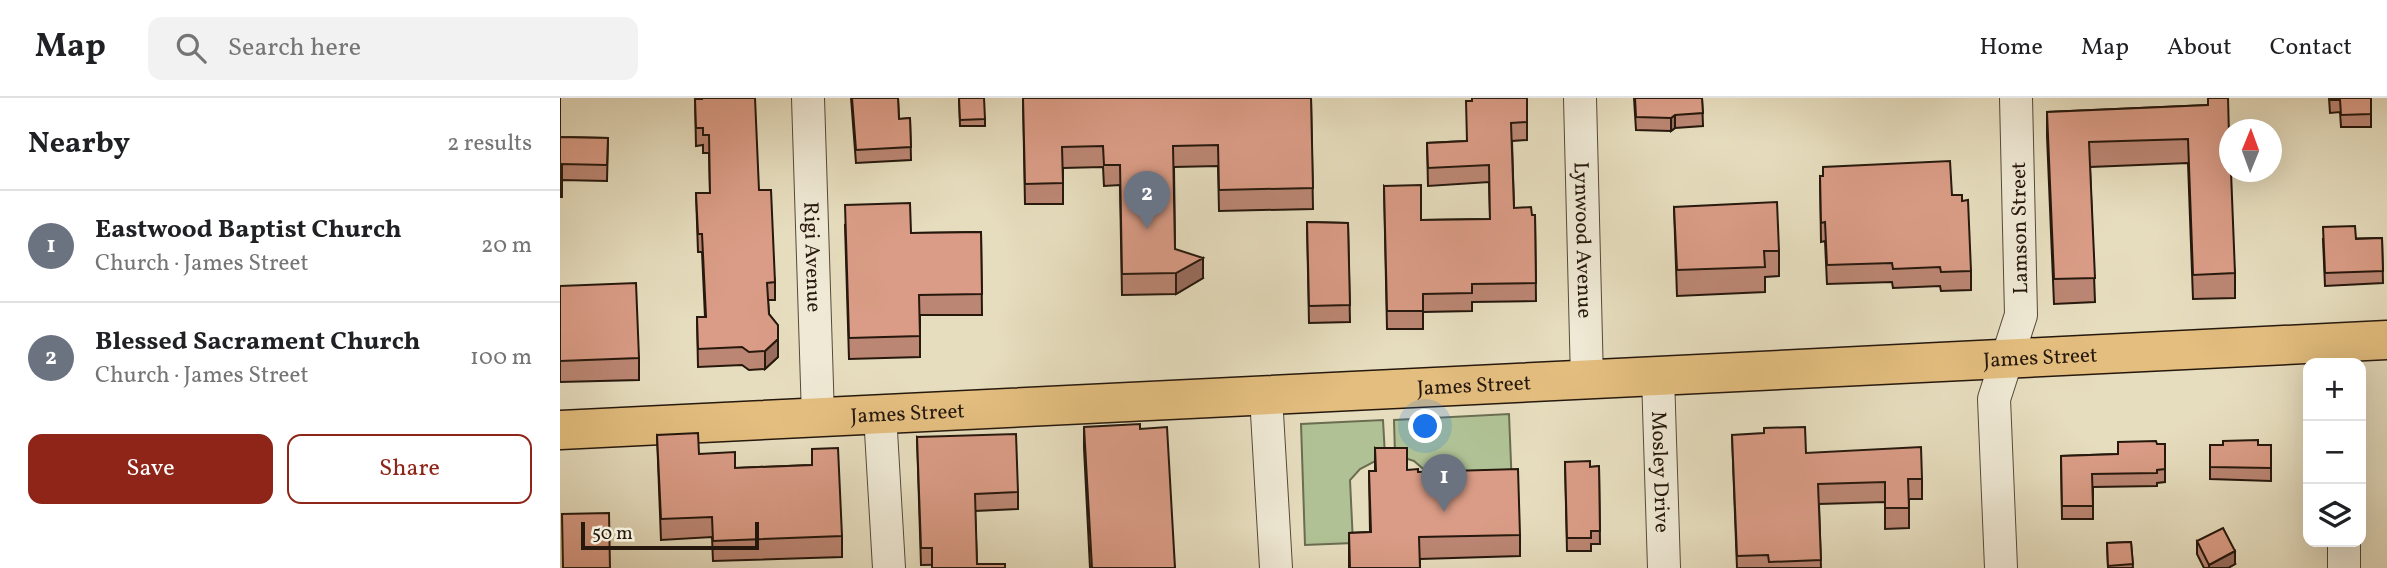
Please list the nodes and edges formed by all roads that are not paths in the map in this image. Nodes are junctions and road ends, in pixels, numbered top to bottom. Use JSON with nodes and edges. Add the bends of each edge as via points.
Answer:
{"nodes":[{"id":1,"x":808,"y":98,"type":"edge"},
{"id":2,"x":1580,"y":98,"type":"edge"},
{"id":3,"x":2016,"y":98,"type":"edge"},
{"id":4,"x":2387,"y":340,"type":"edge"},
{"id":5,"x":2340,"y":352,"type":"edge"},
{"id":6,"x":2008,"y":357,"type":"junction"},
{"id":7,"x":1658,"y":376,"type":"junction"},
{"id":8,"x":1587,"y":380,"type":"junction"},
{"id":9,"x":1266,"y":396,"type":"junction"},
{"id":10,"x":880,"y":414,"type":"junction"},
{"id":11,"x":818,"y":416,"type":"junction"},
{"id":12,"x":560,"y":430,"type":"edge"},
{"id":13,"x":2344,"y":547,"type":"edge"},
{"id":14,"x":889,"y":568,"type":"edge"},
{"id":15,"x":1276,"y":568,"type":"edge"},
{"id":16,"x":1664,"y":568,"type":"edge"},
{"id":17,"x":2001,"y":568,"type":"edge"},
{"id":18,"x":2344,"y":568,"type":"edge"}],
"edges":[{"from":1,"to":11,"type":"street","name":"Rigi Avenue"},
{"from":2,"to":8,"type":"street","name":"Lynwood Avenue"},
{"from":3,"to":6,"type":"street","name":"Lamson Street","via":[[2021,315]]},
{"from":4,"to":5,"type":"main road","name":"James Street"},
{"from":5,"to":6,"type":"main road","name":"James Street"},
{"from":6,"to":7,"type":"main road","name":"James Street"},
{"from":6,"to":17,"type":"street","name":"Lamson Street","via":[[1994,399]]},
{"from":7,"to":8,"type":"main road","name":"James Street"},
{"from":7,"to":16,"type":"street","name":"Mosley Drive"},
{"from":8,"to":9,"type":"main road","name":"James Street"},
{"from":9,"to":10,"type":"main road","name":"James Street"},
{"from":9,"to":15,"type":"street"},
{"from":10,"to":11,"type":"main road","name":"James Street"},
{"from":10,"to":14,"type":"street"},
{"from":11,"to":12,"type":"main road","name":"James Street"},
{"from":13,"to":18,"type":"street"}]}
